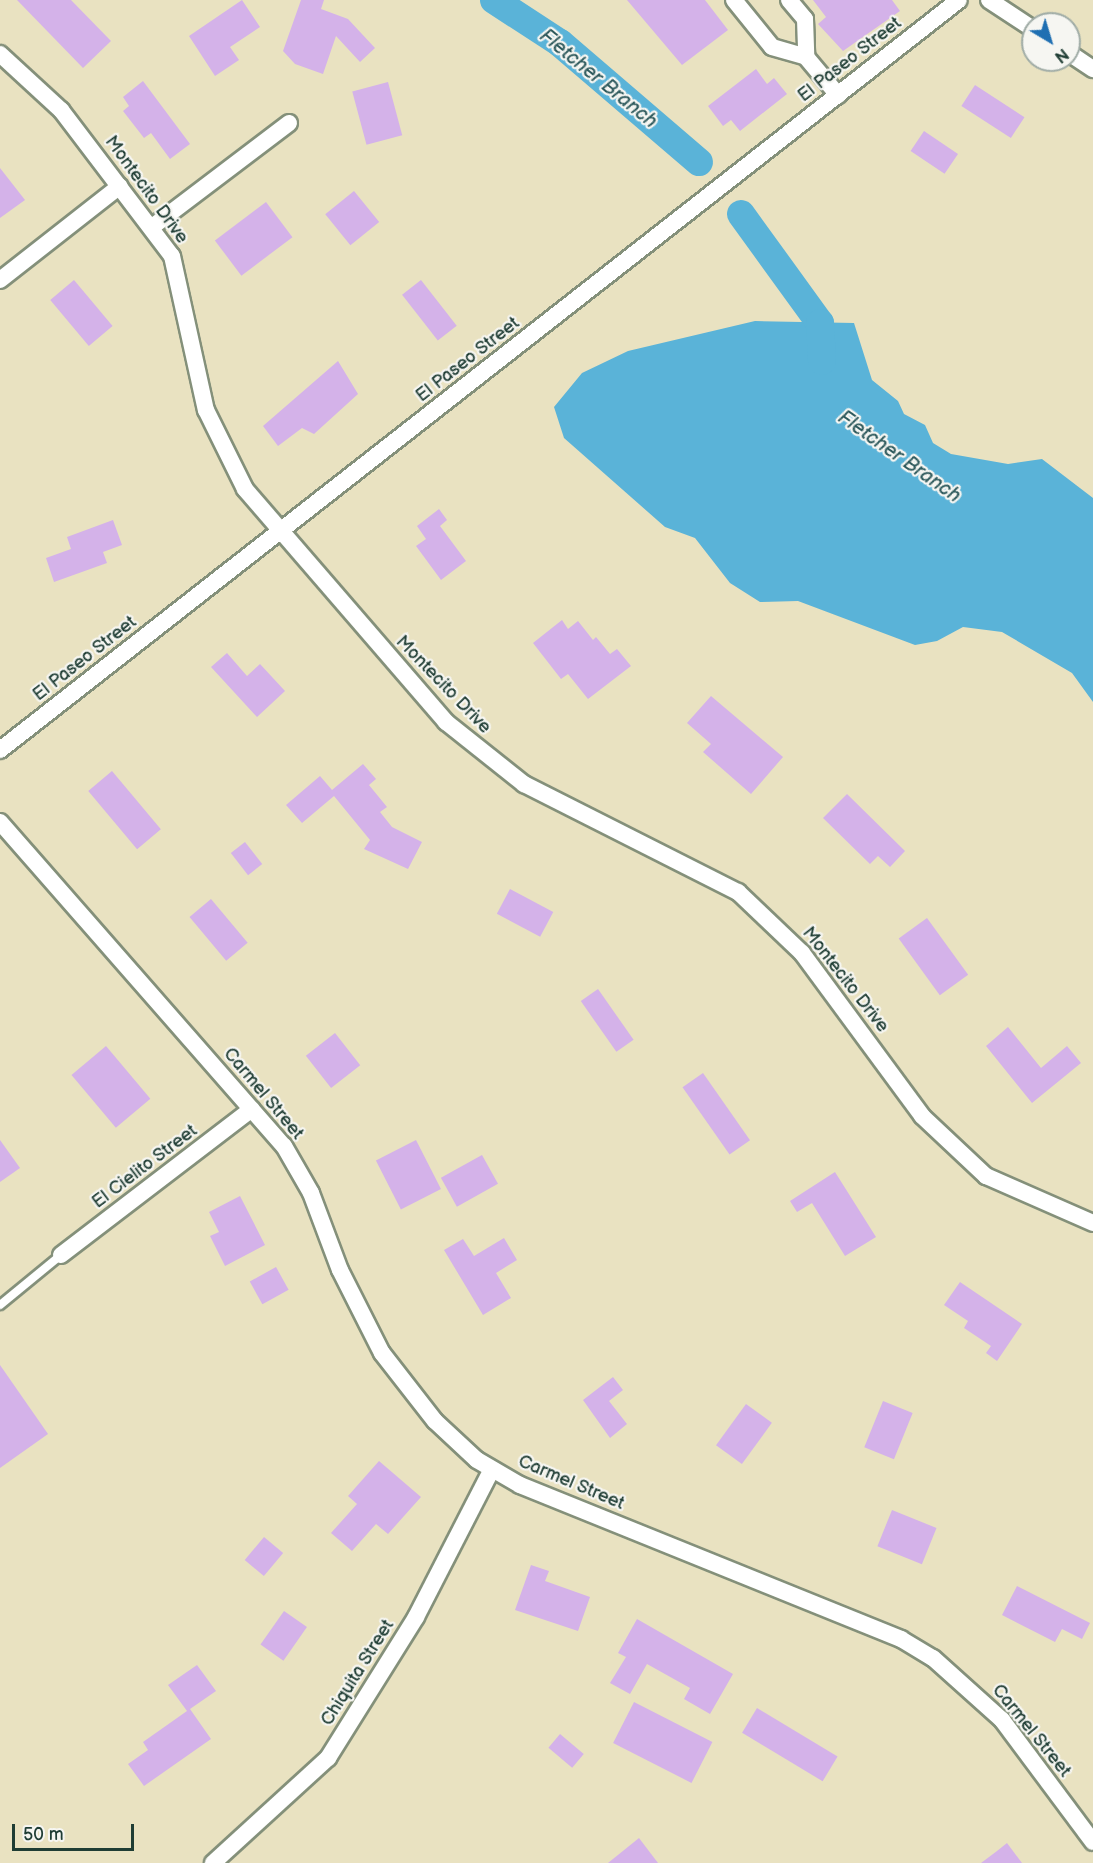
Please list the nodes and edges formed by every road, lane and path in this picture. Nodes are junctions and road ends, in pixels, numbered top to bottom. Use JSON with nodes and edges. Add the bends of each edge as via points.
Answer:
{"nodes":[{"id":1,"x":734,"y":0,"type":"edge"},
{"id":2,"x":789,"y":0,"type":"edge"},
{"id":3,"x":959,"y":0,"type":"edge"},
{"id":4,"x":990,"y":0,"type":"edge"},
{"id":5,"x":1021,"y":21,"type":"edge"},
{"id":6,"x":0,"y":54,"type":"edge"},
{"id":7,"x":806,"y":57,"type":"junction"},
{"id":8,"x":838,"y":95,"type":"junction"},
{"id":9,"x":289,"y":123,"type":"dead end"},
{"id":10,"x":120,"y":186,"type":"junction"},
{"id":11,"x":152,"y":227,"type":"junction"},
{"id":12,"x":0,"y":280,"type":"edge"},
{"id":13,"x":279,"y":533,"type":"junction"},
{"id":14,"x":0,"y":750,"type":"edge"},
{"id":15,"x":0,"y":822,"type":"edge"},
{"id":16,"x":252,"y":1109,"type":"junction"},
{"id":17,"x":1093,"y":1222,"type":"edge"},
{"id":18,"x":61,"y":1255,"type":"joint"},
{"id":19,"x":0,"y":1305,"type":"edge"},
{"id":20,"x":492,"y":1469,"type":"junction"},
{"id":21,"x":1093,"y":1842,"type":"edge"},
{"id":22,"x":213,"y":1863,"type":"edge"}],
"edges":[{"from":1,"to":7,"type":"street","via":[[772,47]]},
{"from":2,"to":7,"type":"street","via":[[804,19]]},
{"from":3,"to":8,"type":"street","name":"El Paseo Street"},
{"from":4,"to":5,"type":"street"},
{"from":6,"to":10,"type":"street","name":"Montecito Drive","via":[[61,110]]},
{"from":7,"to":8,"type":"street"},
{"from":8,"to":13,"type":"street","name":"El Paseo Street"},
{"from":9,"to":11,"type":"street"},
{"from":10,"to":11,"type":"street","name":"Montecito Drive"},
{"from":10,"to":12,"type":"street"},
{"from":11,"to":13,"type":"street","name":"Montecito Drive","via":[[180,273],[190,343],[218,439],[245,489]]},
{"from":13,"to":14,"type":"street","name":"El Paseo Street"},
{"from":13,"to":17,"type":"street","name":"Montecito Drive","via":[[446,722],[492,761],[524,784],[738,892],[802,953],[922,1116],[954,1146],[1010,1189]]},
{"from":15,"to":16,"type":"street","name":"Carmel Street"},
{"from":16,"to":18,"type":"street","name":"El Cielito Street"},
{"from":16,"to":20,"type":"street","name":"Carmel Street","via":[[284,1146],[311,1193],[340,1270],[382,1353],[435,1421]]},
{"from":18,"to":19,"type":"lane"},
{"from":20,"to":21,"type":"street","name":"Carmel Street","via":[[520,1485],[901,1638],[933,1658],[1002,1720]]},
{"from":20,"to":22,"type":"street","name":"Chiquita Street","via":[[416,1617],[327,1758]]}]}
